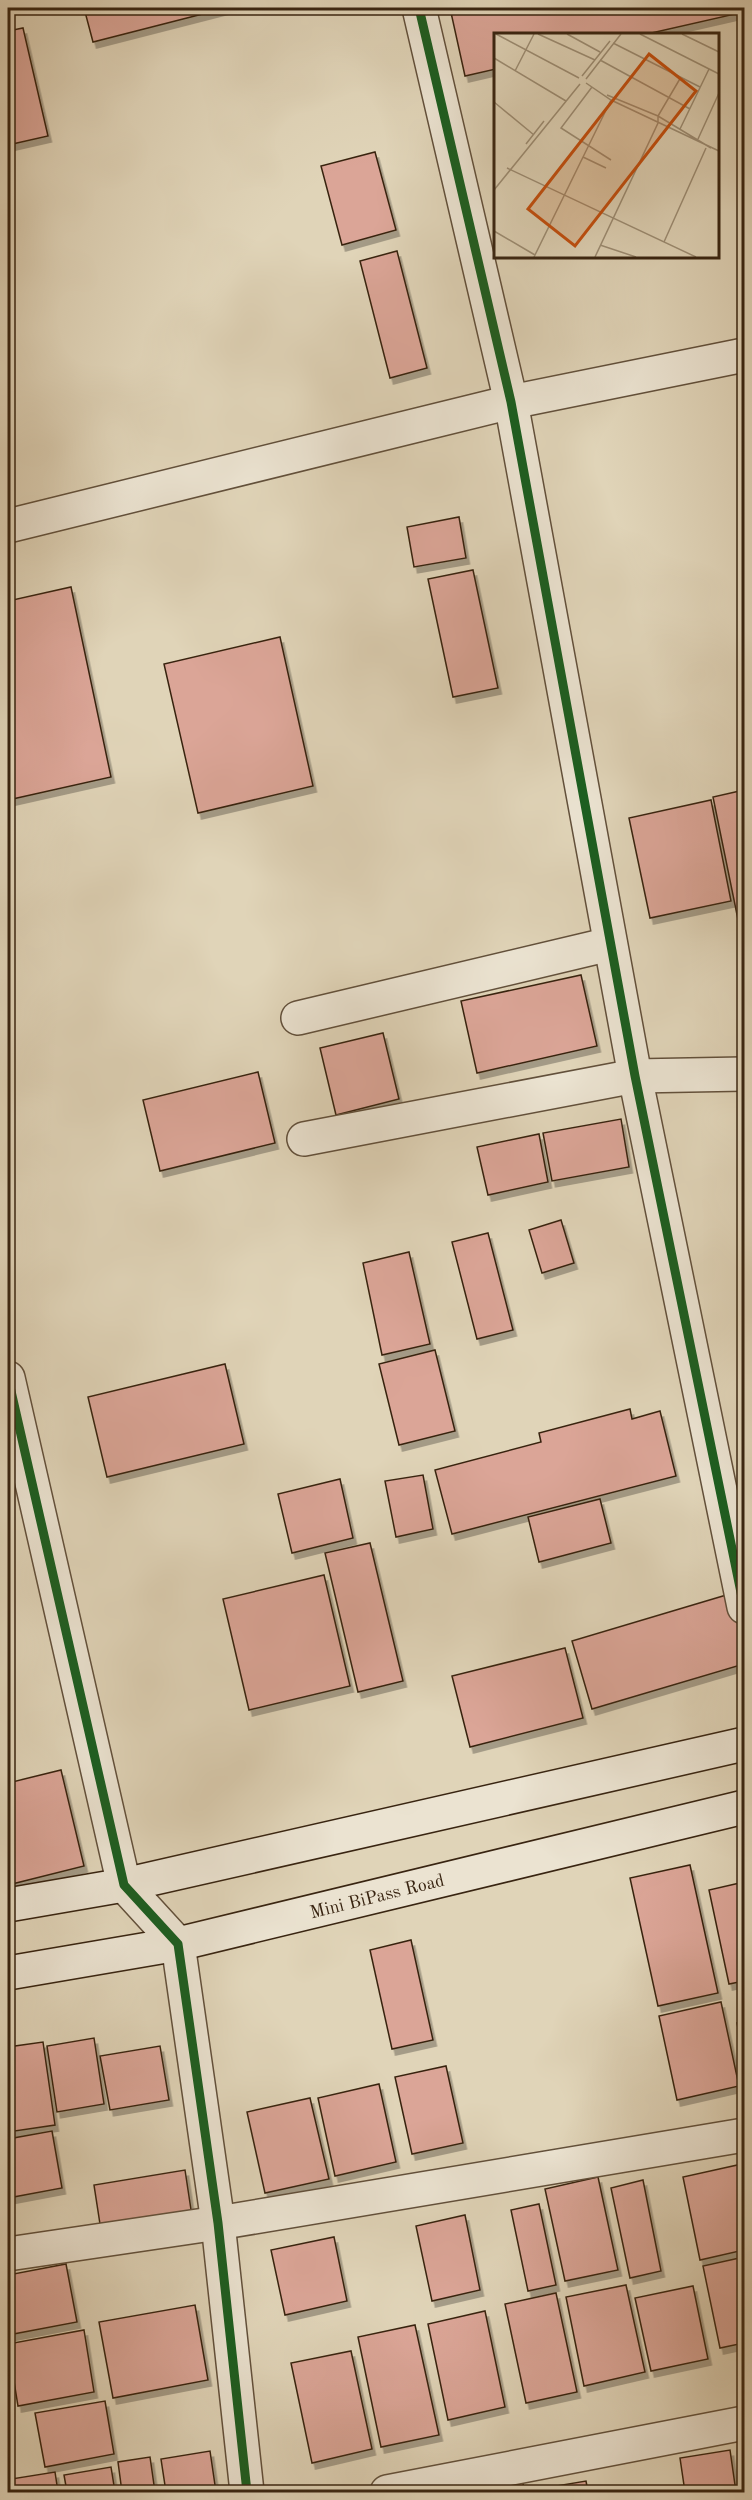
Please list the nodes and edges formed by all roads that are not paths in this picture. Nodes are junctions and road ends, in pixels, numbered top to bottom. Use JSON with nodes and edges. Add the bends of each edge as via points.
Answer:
{"nodes":[{"id":1,"x":418,"y":8,"type":"edge"},
{"id":2,"x":744,"y":355,"type":"edge"},
{"id":3,"x":511,"y":402,"type":"junction"},
{"id":4,"x":8,"y":525,"type":"edge"},
{"id":5,"x":610,"y":944,"type":"junction"},
{"id":6,"x":298,"y":1018,"type":"dead end"},
{"id":7,"x":744,"y":1074,"type":"edge"},
{"id":8,"x":635,"y":1076,"type":"junction"},
{"id":9,"x":304,"y":1139,"type":"dead end"},
{"id":10,"x":8,"y":1378,"type":"edge"},
{"id":11,"x":744,"y":1607,"type":"edge"},
{"id":12,"x":744,"y":1744,"type":"edge"},
{"id":13,"x":744,"y":1807,"type":"edge"},
{"id":14,"x":124,"y":1885,"type":"junction"},
{"id":15,"x":8,"y":1905,"type":"edge"},
{"id":16,"x":178,"y":1944,"type":"junction"},
{"id":17,"x":8,"y":1973,"type":"edge"},
{"id":18,"x":744,"y":2134,"type":"edge"},
{"id":19,"x":218,"y":2223,"type":"junction"},
{"id":20,"x":8,"y":2254,"type":"edge"},
{"id":21,"x":744,"y":2423,"type":"edge"},
{"id":22,"x":248,"y":2493,"type":"edge"},
{"id":23,"x":387,"y":2493,"type":"edge"}],
"edges":[{"from":1,"to":3,"type":"street"},
{"from":2,"to":3,"type":"street"},
{"from":3,"to":4,"type":"street"},
{"from":3,"to":5,"type":"street"},
{"from":5,"to":6,"type":"street"},
{"from":5,"to":8,"type":"street"},
{"from":7,"to":8,"type":"street"},
{"from":8,"to":9,"type":"street"},
{"from":8,"to":11,"type":"street"},
{"from":10,"to":14,"type":"street"},
{"from":12,"to":14,"type":"street"},
{"from":13,"to":16,"type":"street","name":"Mini BiPass Road"},
{"from":14,"to":15,"type":"street"},
{"from":14,"to":16,"type":"street"},
{"from":16,"to":17,"type":"street","name":"Mini BiPass Road"},
{"from":16,"to":19,"type":"street"},
{"from":18,"to":19,"type":"street"},
{"from":19,"to":20,"type":"street"},
{"from":19,"to":22,"type":"street"},
{"from":21,"to":23,"type":"street"}]}
